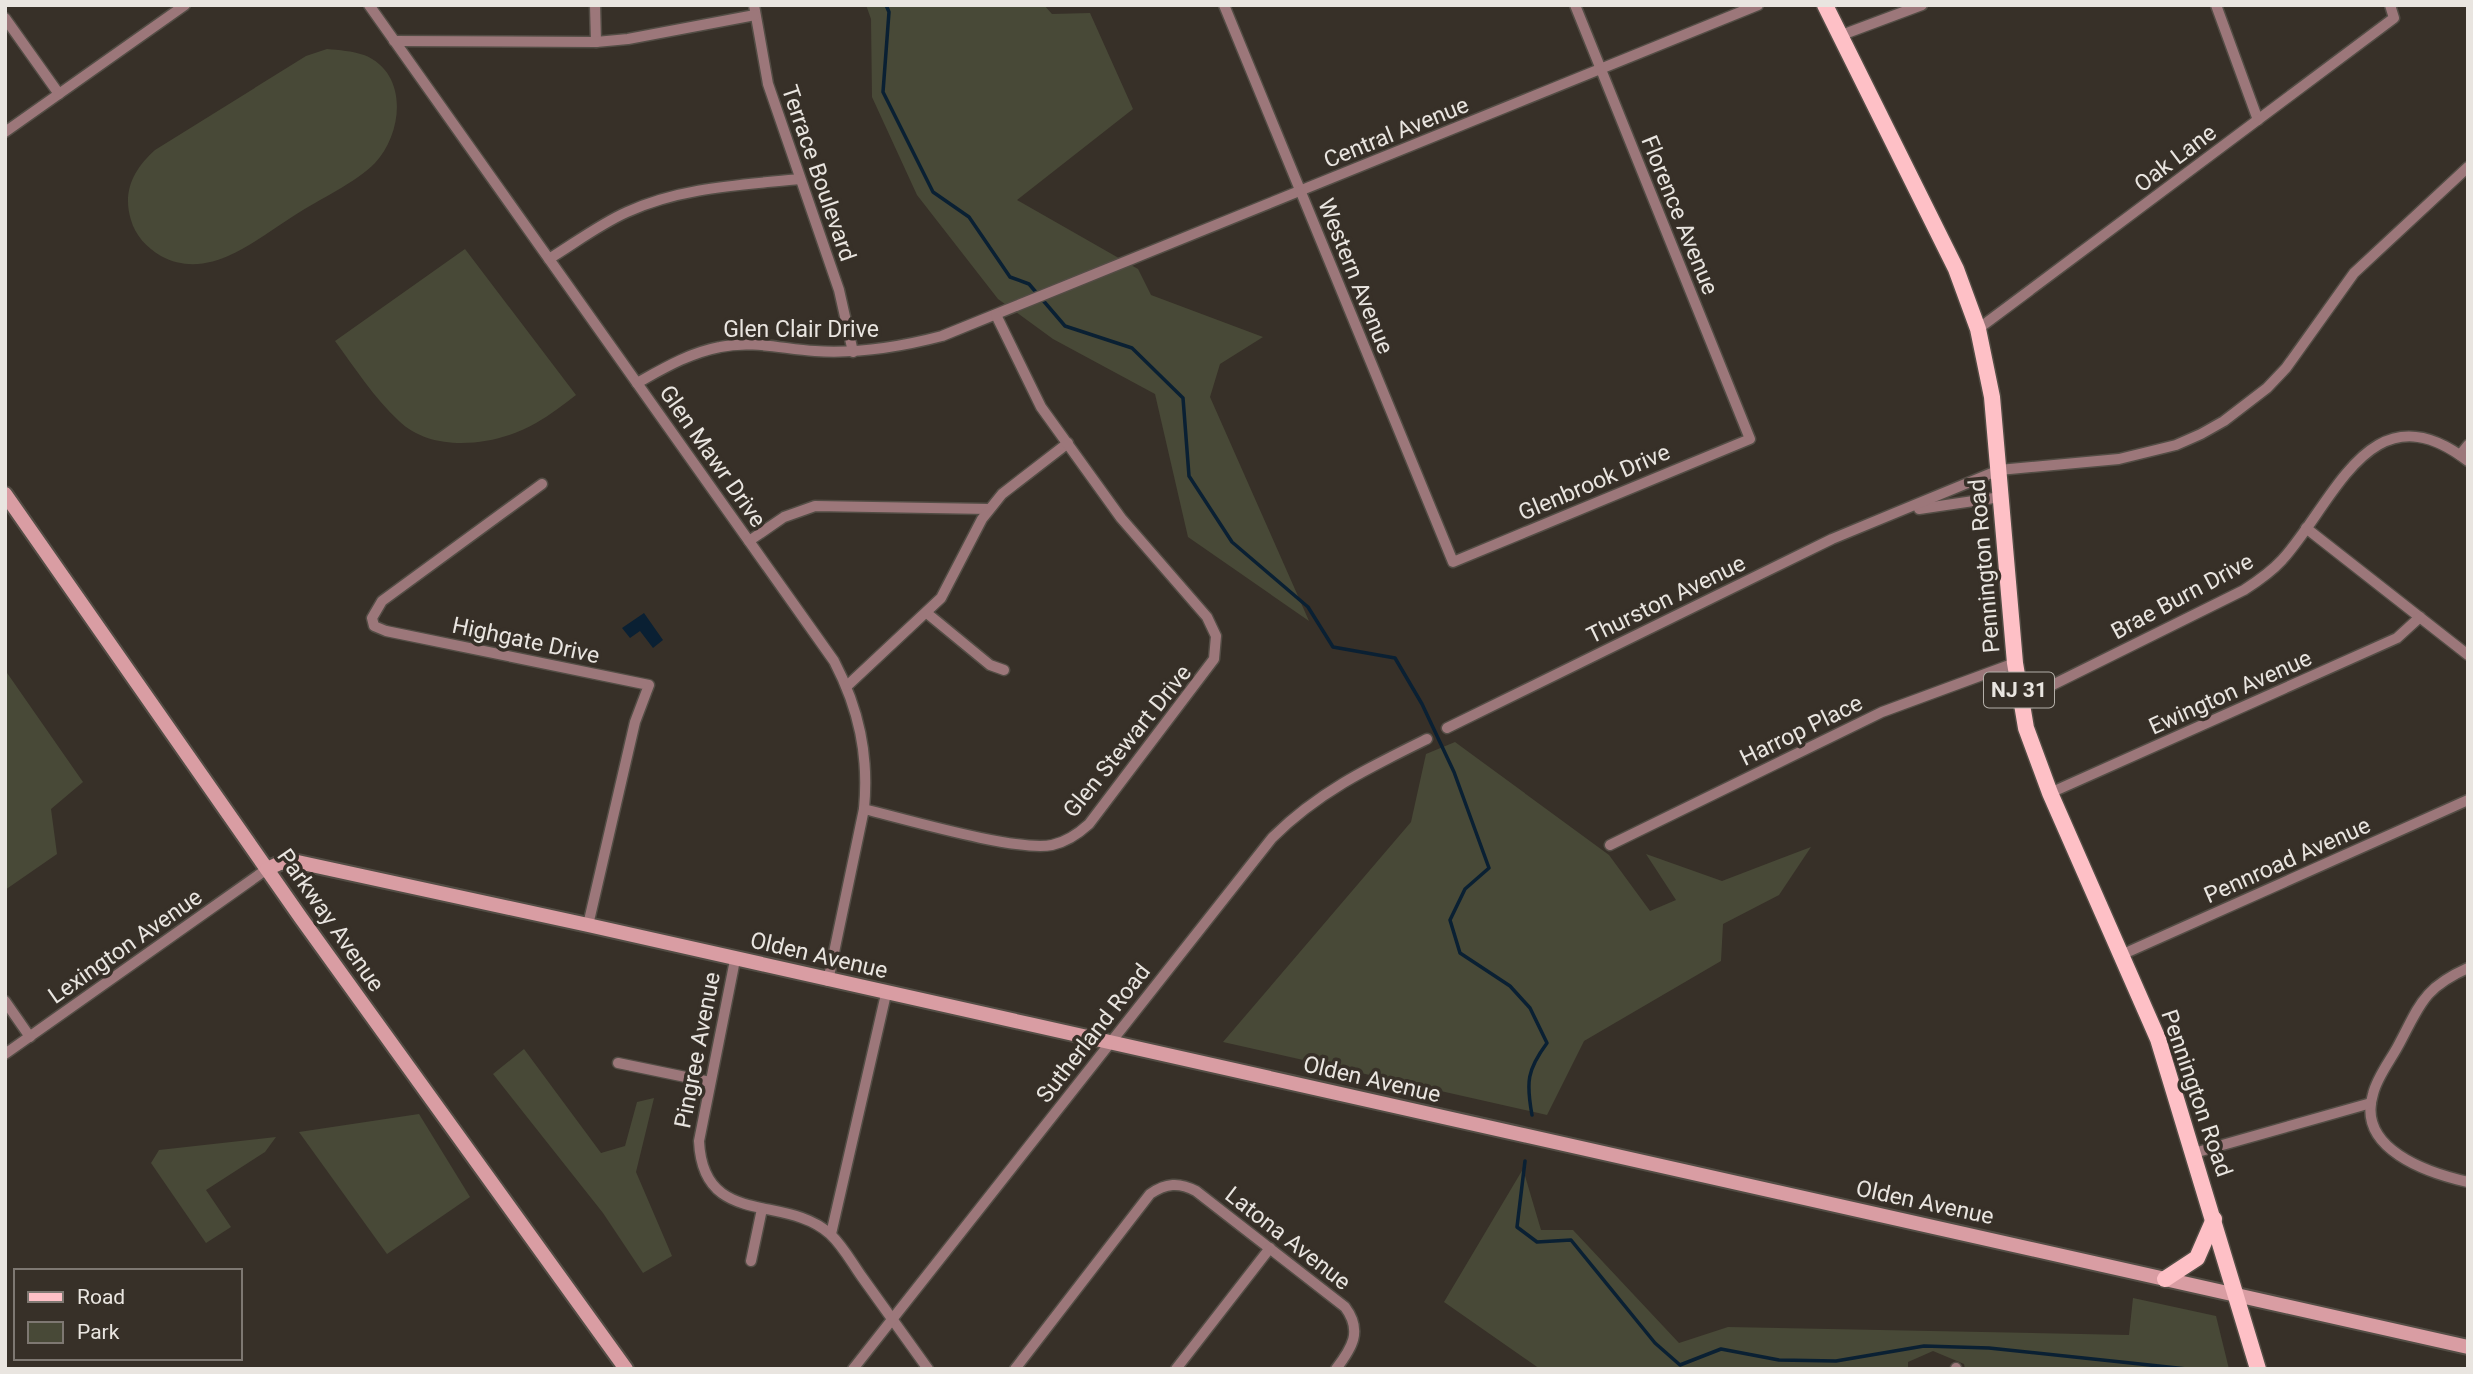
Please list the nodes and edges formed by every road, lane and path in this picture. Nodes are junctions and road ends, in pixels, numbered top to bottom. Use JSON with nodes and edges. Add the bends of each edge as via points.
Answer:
{"nodes":[{"id":1,"x":369,"y":5,"type":"edge"},
{"id":2,"x":595,"y":5,"type":"edge"},
{"id":3,"x":1224,"y":5,"type":"edge"},
{"id":4,"x":1575,"y":5,"type":"edge"},
{"id":5,"x":1758,"y":5,"type":"edge"},
{"id":6,"x":1825,"y":5,"type":"edge"},
{"id":7,"x":1922,"y":5,"type":"edge"},
{"id":8,"x":2216,"y":5,"type":"edge"},
{"id":9,"x":2390,"y":5,"type":"edge"},
{"id":10,"x":184,"y":6,"type":"edge"},
{"id":11,"x":755,"y":10,"type":"edge"},
{"id":12,"x":5,"y":18,"type":"edge"},
{"id":13,"x":1839,"y":36,"type":"junction"},
{"id":14,"x":394,"y":41,"type":"junction"},
{"id":15,"x":596,"y":42,"type":"junction"},
{"id":16,"x":1601,"y":69,"type":"junction"},
{"id":17,"x":59,"y":94,"type":"junction"},
{"id":18,"x":2258,"y":120,"type":"junction"},
{"id":19,"x":5,"y":132,"type":"edge"},
{"id":20,"x":2468,"y":167,"type":"edge"},
{"id":21,"x":800,"y":179,"type":"junction"},
{"id":22,"x":1301,"y":192,"type":"junction"},
{"id":23,"x":549,"y":259,"type":"junction"},
{"id":24,"x":1048,"y":294,"type":"joint"},
{"id":25,"x":996,"y":315,"type":"junction"},
{"id":26,"x":1979,"y":329,"type":"junction"},
{"id":27,"x":853,"y":352,"type":"junction"},
{"id":28,"x":637,"y":383,"type":"junction"},
{"id":29,"x":1750,"y":439,"type":"joint"},
{"id":30,"x":1068,"y":443,"type":"junction"},
{"id":31,"x":2468,"y":445,"type":"edge"},
{"id":32,"x":2464,"y":458,"type":"edge"},
{"id":33,"x":1999,"y":470,"type":"junction"},
{"id":34,"x":542,"y":484,"type":"dead end"},
{"id":35,"x":5,"y":494,"type":"edge"},
{"id":36,"x":2001,"y":497,"type":"junction"},
{"id":37,"x":989,"y":509,"type":"junction"},
{"id":38,"x":1905,"y":511,"type":"junction"},
{"id":39,"x":2306,"y":528,"type":"junction"},
{"id":40,"x":749,"y":541,"type":"junction"},
{"id":41,"x":1453,"y":562,"type":"joint"},
{"id":42,"x":928,"y":614,"type":"junction"},
{"id":43,"x":2420,"y":617,"type":"junction"},
{"id":44,"x":2468,"y":655,"type":"edge"},
{"id":45,"x":2015,"y":663,"type":"junction"},
{"id":46,"x":1004,"y":670,"type":"dead end"},
{"id":47,"x":847,"y":686,"type":"junction"},
{"id":48,"x":2020,"y":701,"type":"junction"},
{"id":49,"x":1447,"y":728,"type":"dead end"},
{"id":50,"x":1427,"y":738,"type":"dead end"},
{"id":51,"x":2050,"y":793,"type":"junction"},
{"id":52,"x":2468,"y":800,"type":"edge"},
{"id":53,"x":864,"y":809,"type":"junction"},
{"id":54,"x":1610,"y":845,"type":"dead end"},
{"id":55,"x":267,"y":869,"type":"junction"},
{"id":56,"x":589,"y":925,"type":"junction"},
{"id":57,"x":2121,"y":955,"type":"junction"},
{"id":58,"x":735,"y":960,"type":"junction"},
{"id":59,"x":2468,"y":968,"type":"edge"},
{"id":60,"x":828,"y":981,"type":"junction"},
{"id":61,"x":886,"y":994,"type":"junction"},
{"id":62,"x":5,"y":1001,"type":"edge"},
{"id":63,"x":30,"y":1037,"type":"junction"},
{"id":64,"x":1109,"y":1043,"type":"junction"},
{"id":65,"x":5,"y":1054,"type":"edge"},
{"id":66,"x":618,"y":1063,"type":"dead end"},
{"id":67,"x":710,"y":1082,"type":"junction"},
{"id":68,"x":2371,"y":1103,"type":"junction"},
{"id":69,"x":2194,"y":1153,"type":"junction"},
{"id":70,"x":2468,"y":1182,"type":"edge"},
{"id":71,"x":762,"y":1209,"type":"junction"},
{"id":72,"x":2214,"y":1219,"type":"junction"},
{"id":73,"x":831,"y":1234,"type":"junction"},
{"id":74,"x":1270,"y":1248,"type":"junction"},
{"id":75,"x":751,"y":1261,"type":"dead end"},
{"id":76,"x":2165,"y":1279,"type":"junction"},
{"id":77,"x":2237,"y":1295,"type":"junction"},
{"id":78,"x":892,"y":1319,"type":"junction"},
{"id":79,"x":2468,"y":1347,"type":"edge"},
{"id":80,"x":626,"y":1369,"type":"edge"},
{"id":81,"x":853,"y":1369,"type":"edge"},
{"id":82,"x":928,"y":1369,"type":"edge"},
{"id":83,"x":1015,"y":1369,"type":"edge"},
{"id":84,"x":1176,"y":1369,"type":"edge"},
{"id":85,"x":1336,"y":1369,"type":"edge"},
{"id":86,"x":2258,"y":1369,"type":"edge"}],
"edges":[{"from":1,"to":14,"type":"street","name":"Glen Mawr Drive"},
{"from":2,"to":15,"type":"street"},
{"from":3,"to":22,"type":"street","name":"Western Avenue"},
{"from":4,"to":16,"type":"street","name":"Florence Avenue"},
{"from":5,"to":16,"type":"street","name":"Central Avenue"},
{"from":6,"to":13,"type":"main road","name":"Pennington Road","number":"NJ 31"},
{"from":7,"to":13,"type":"street"},
{"from":8,"to":18,"type":"street"},
{"from":9,"to":18,"type":"street","name":"Oak Lane","via":[[2394,18]]},
{"from":10,"to":17,"type":"street"},
{"from":11,"to":15,"type":"street"},
{"from":11,"to":21,"type":"street","name":"Terrace Boulevard","via":[[768,85]]},
{"from":12,"to":17,"type":"street"},
{"from":13,"to":26,"type":"main road","name":"Pennington Road","number":"NJ 31","via":[[1956,269]]},
{"from":14,"to":15,"type":"street"},
{"from":14,"to":23,"type":"street","name":"Glen Mawr Drive"},
{"from":16,"to":22,"type":"street","name":"Central Avenue"},
{"from":16,"to":29,"type":"street","name":"Florence Avenue"},
{"from":17,"to":19,"type":"street"},
{"from":18,"to":26,"type":"street","name":"Oak Lane"},
{"from":20,"to":33,"type":"street","name":"Thurston Avenue","via":[[2354,273],[2286,368],[2224,421],[2176,445],[2145,454]]},
{"from":21,"to":23,"type":"street","via":[[701,190],[653,201],[608,222]]},
{"from":21,"to":27,"type":"street","name":"Terrace Boulevard","via":[[839,290]]},
{"from":22,"to":24,"type":"street","name":"Central Avenue"},
{"from":22,"to":41,"type":"street","name":"Western Avenue"},
{"from":23,"to":28,"type":"street","name":"Glen Mawr Drive"},
{"from":24,"to":25,"type":"street","name":"Glen Clair Drive"},
{"from":25,"to":27,"type":"street","name":"Glen Clair Drive","via":[[909,345]]},
{"from":25,"to":30,"type":"street","name":"Glen Stewart Drive","via":[[1029,386]]},
{"from":26,"to":33,"type":"main road","name":"Pennington Road","number":"NJ 31"},
{"from":27,"to":28,"type":"street","name":"Glen Clair Drive","via":[[764,344],[722,346],[682,358]]},
{"from":28,"to":40,"type":"street","name":"Glen Mawr Drive"},
{"from":29,"to":41,"type":"street","name":"Glenbrook Drive"},
{"from":30,"to":37,"type":"street","via":[[1020,478]]},
{"from":30,"to":53,"type":"street","name":"Glen Stewart Drive","via":[[1150,554],[1213,626],[1217,647],[1210,669],[1089,824],[1066,840],[1023,845]]},
{"from":31,"to":32,"type":"street"},
{"from":32,"to":39,"type":"street","name":"Brae Burn Drive","via":[[2431,438],[2395,437],[2377,443],[2357,460]]},
{"from":33,"to":36,"type":"main road","name":"Pennington Road","number":"NJ 31"},
{"from":33,"to":38,"type":"street","name":"Thurston Avenue"},
{"from":34,"to":56,"type":"street","name":"Highgate Drive","via":[[382,601],[373,618],[374,625],[386,631],[649,685],[635,722]]},
{"from":35,"to":55,"type":"main road","name":"Parkway Avenue"},
{"from":36,"to":38,"type":"street","name":"Thurston Avenue"},
{"from":36,"to":45,"type":"main road","name":"Pennington Road","number":"NJ 31"},
{"from":37,"to":40,"type":"street","via":[[815,506],[784,517]]},
{"from":37,"to":42,"type":"street","via":[[953,580]]},
{"from":38,"to":49,"type":"street","name":"Thurston Avenue","via":[[1832,539]]},
{"from":39,"to":43,"type":"street"},
{"from":39,"to":48,"type":"street","name":"Brae Burn Drive","via":[[2281,562],[2244,590]]},
{"from":40,"to":47,"type":"street","name":"Glen Mawr Drive"},
{"from":42,"to":46,"type":"street","via":[[990,665]]},
{"from":42,"to":47,"type":"street"},
{"from":43,"to":44,"type":"street"},
{"from":43,"to":51,"type":"street","name":"Ewington Avenue","via":[[2398,638]]},
{"from":45,"to":48,"type":"main road","name":"Pennington Road","number":"NJ 31"},
{"from":45,"to":54,"type":"street","name":"Harrop Place","via":[[1882,712]]},
{"from":47,"to":53,"type":"street","name":"Glen Mawr Drive","via":[[863,738]]},
{"from":48,"to":51,"type":"main road","name":"Pennington Road","number":"NJ 31"},
{"from":50,"to":64,"type":"street","name":"Sutherland Road","via":[[1314,799],[1272,838]]},
{"from":51,"to":57,"type":"main road","name":"Pennington Road","number":"NJ 31"},
{"from":52,"to":57,"type":"street","name":"Pennroad Avenue"},
{"from":53,"to":60,"type":"street","name":"Glen Mawr Drive"},
{"from":55,"to":56,"type":"main road","name":"Olden Avenue","via":[[293,861]]},
{"from":55,"to":63,"type":"street","name":"Lexington Avenue"},
{"from":55,"to":80,"type":"main road","name":"Parkway Avenue"},
{"from":56,"to":58,"type":"main road","name":"Olden Avenue"},
{"from":57,"to":69,"type":"main road","name":"Pennington Road","number":"NJ 31","via":[[2158,1039]]},
{"from":58,"to":60,"type":"main road","name":"Olden Avenue"},
{"from":58,"to":67,"type":"street","name":"Pingree Avenue"},
{"from":59,"to":68,"type":"street","via":[[2426,994],[2373,1091]]},
{"from":60,"to":61,"type":"main road","name":"Olden Avenue"},
{"from":61,"to":64,"type":"main road","name":"Olden Avenue"},
{"from":61,"to":73,"type":"street"},
{"from":62,"to":63,"type":"street"},
{"from":63,"to":65,"type":"street","name":"Lexington Avenue"},
{"from":64,"to":76,"type":"main road","name":"Olden Avenue"},
{"from":64,"to":78,"type":"street","name":"Sutherland Road"},
{"from":66,"to":67,"type":"street"},
{"from":67,"to":71,"type":"street","name":"Pingree Avenue","via":[[699,1141],[703,1169],[727,1198]]},
{"from":68,"to":69,"type":"street"},
{"from":68,"to":70,"type":"street","via":[[2378,1134],[2403,1158]]},
{"from":69,"to":72,"type":"main road","name":"Pennington Road","number":"NJ 31"},
{"from":71,"to":73,"type":"street","name":"Pingree Avenue","via":[[805,1219]]},
{"from":71,"to":75,"type":"street"},
{"from":72,"to":76,"type":"main road","via":[[2197,1258]]},
{"from":72,"to":77,"type":"main road","name":"Pennington Road","number":"NJ 31"},
{"from":73,"to":78,"type":"street","name":"Pingree Avenue"},
{"from":74,"to":83,"type":"street","name":"Latona Avenue","via":[[1196,1191],[1167,1185],[1150,1194]]},
{"from":74,"to":84,"type":"street"},
{"from":74,"to":85,"type":"street","name":"Latona Avenue","via":[[1351,1314],[1356,1334],[1353,1345]]},
{"from":76,"to":77,"type":"main road","name":"Olden Avenue"},
{"from":77,"to":79,"type":"main road","name":"Olden Avenue"},
{"from":77,"to":86,"type":"main road","name":"Pennington Road","number":"NJ 31"},
{"from":78,"to":81,"type":"street","name":"Sutherland Road"},
{"from":78,"to":82,"type":"street","name":"Pingree Avenue"}]}
